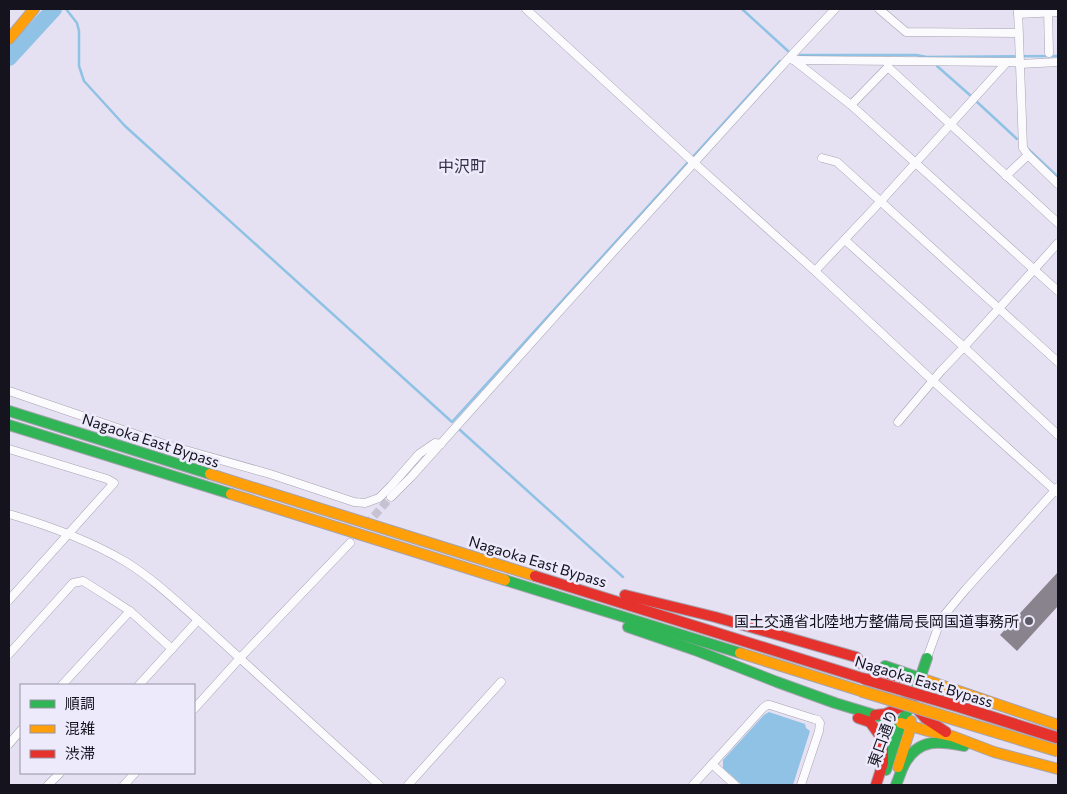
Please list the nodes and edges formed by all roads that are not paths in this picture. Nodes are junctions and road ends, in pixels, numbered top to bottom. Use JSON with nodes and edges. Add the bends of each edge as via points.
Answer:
{"nodes":[{"id":1,"x":34,"y":9,"type":"edge"},
{"id":2,"x":526,"y":9,"type":"edge"},
{"id":3,"x":835,"y":9,"type":"edge"},
{"id":4,"x":879,"y":9,"type":"edge"},
{"id":5,"x":1048,"y":10,"type":"edge"},
{"id":6,"x":1018,"y":11,"type":"edge"},
{"id":7,"x":1058,"y":12,"type":"edge"},
{"id":8,"x":1018,"y":33,"type":"junction"},
{"id":9,"x":9,"y":39,"type":"edge"},
{"id":10,"x":1048,"y":53,"type":"dead end"},
{"id":11,"x":792,"y":59,"type":"junction"},
{"id":12,"x":1007,"y":62,"type":"junction"},
{"id":13,"x":1058,"y":62,"type":"edge"},
{"id":14,"x":888,"y":64,"type":"junction"},
{"id":15,"x":1020,"y":64,"type":"junction"},
{"id":16,"x":851,"y":105,"type":"junction"},
{"id":17,"x":951,"y":124,"type":"junction"},
{"id":18,"x":1028,"y":155,"type":"junction"},
{"id":19,"x":822,"y":158,"type":"dead end"},
{"id":20,"x":691,"y":160,"type":"junction"},
{"id":21,"x":916,"y":162,"type":"junction"},
{"id":22,"x":1006,"y":176,"type":"junction"},
{"id":23,"x":1058,"y":184,"type":"edge"},
{"id":24,"x":882,"y":201,"type":"junction"},
{"id":25,"x":1058,"y":223,"type":"edge"},
{"id":26,"x":845,"y":240,"type":"junction"},
{"id":27,"x":1057,"y":248,"type":"edge"},
{"id":28,"x":1035,"y":270,"type":"junction"},
{"id":29,"x":815,"y":271,"type":"junction"},
{"id":30,"x":1058,"y":291,"type":"edge"},
{"id":31,"x":999,"y":308,"type":"junction"},
{"id":32,"x":964,"y":347,"type":"junction"},
{"id":33,"x":1058,"y":362,"type":"edge"},
{"id":34,"x":933,"y":382,"type":"junction"},
{"id":35,"x":9,"y":390,"type":"edge"},
{"id":36,"x":9,"y":411,"type":"edge"},
{"id":37,"x":898,"y":422,"type":"dead end"},
{"id":38,"x":9,"y":425,"type":"edge"},
{"id":39,"x":1058,"y":434,"type":"edge"},
{"id":40,"x":441,"y":444,"type":"junction"},
{"id":41,"x":9,"y":449,"type":"edge"},
{"id":42,"x":1057,"y":490,"type":"edge"},
{"id":43,"x":392,"y":497,"type":"tunnel mouth"},
{"id":44,"x":9,"y":514,"type":"edge"},
{"id":45,"x":310,"y":519,"type":"junction"},
{"id":46,"x":70,"y":534,"type":"junction"},
{"id":47,"x":350,"y":543,"type":"dead end"},
{"id":48,"x":482,"y":559,"type":"junction"},
{"id":49,"x":9,"y":600,"type":"edge"},
{"id":50,"x":130,"y":611,"type":"junction"},
{"id":51,"x":198,"y":620,"type":"junction"},
{"id":52,"x":172,"y":648,"type":"junction"},
{"id":53,"x":9,"y":654,"type":"edge"},
{"id":54,"x":856,"y":657,"type":"junction"},
{"id":55,"x":240,"y":658,"type":"junction"},
{"id":56,"x":927,"y":658,"type":"joint"},
{"id":57,"x":920,"y":678,"type":"junction"},
{"id":58,"x":501,"y":682,"type":"dead end"},
{"id":59,"x":63,"y":684,"type":"edge"},
{"id":60,"x":140,"y":684,"type":"edge"},
{"id":61,"x":953,"y":689,"type":"junction"},
{"id":62,"x":912,"y":702,"type":"junction"},
{"id":63,"x":835,"y":703,"type":"junction"},
{"id":64,"x":195,"y":708,"type":"edge"},
{"id":65,"x":873,"y":715,"type":"junction"},
{"id":66,"x":906,"y":725,"type":"junction"},
{"id":67,"x":1058,"y":725,"type":"edge"},
{"id":68,"x":20,"y":731,"type":"edge"},
{"id":69,"x":952,"y":736,"type":"junction"},
{"id":70,"x":1058,"y":738,"type":"edge"},
{"id":71,"x":9,"y":744,"type":"edge"},
{"id":72,"x":1058,"y":751,"type":"edge"},
{"id":73,"x":994,"y":752,"type":"junction"},
{"id":74,"x":712,"y":764,"type":"junction"},
{"id":75,"x":1058,"y":769,"type":"edge"},
{"id":76,"x":59,"y":774,"type":"edge"},
{"id":77,"x":135,"y":774,"type":"edge"},
{"id":78,"x":48,"y":785,"type":"edge"},
{"id":79,"x":124,"y":785,"type":"edge"},
{"id":80,"x":379,"y":785,"type":"edge"},
{"id":81,"x":408,"y":785,"type":"edge"},
{"id":82,"x":693,"y":785,"type":"edge"},
{"id":83,"x":735,"y":785,"type":"edge"},
{"id":84,"x":801,"y":785,"type":"edge"},
{"id":85,"x":876,"y":785,"type":"edge"},
{"id":86,"x":881,"y":785,"type":"edge"},
{"id":87,"x":894,"y":785,"type":"edge"}],
"edges":[{"from":1,"to":9,"type":"main road"},
{"from":2,"to":20,"type":"street"},
{"from":3,"to":11,"type":"street"},
{"from":4,"to":8,"type":"street","via":[[906,32]]},
{"from":5,"to":6,"type":"street"},
{"from":5,"to":7,"type":"street"},
{"from":5,"to":10,"type":"street"},
{"from":6,"to":8,"type":"street"},
{"from":8,"to":15,"type":"street"},
{"from":11,"to":14,"type":"street"},
{"from":11,"to":16,"type":"street"},
{"from":11,"to":20,"type":"street"},
{"from":12,"to":14,"type":"street"},
{"from":12,"to":15,"type":"street"},
{"from":12,"to":17,"type":"street"},
{"from":13,"to":15,"type":"street"},
{"from":14,"to":16,"type":"street"},
{"from":14,"to":17,"type":"street"},
{"from":15,"to":18,"type":"street","via":[[1023,144]]},
{"from":16,"to":21,"type":"street"},
{"from":17,"to":21,"type":"street"},
{"from":17,"to":22,"type":"street"},
{"from":18,"to":22,"type":"street"},
{"from":18,"to":23,"type":"street"},
{"from":19,"to":24,"type":"street","via":[[837,162]]},
{"from":20,"to":29,"type":"street"},
{"from":20,"to":40,"type":"street"},
{"from":21,"to":24,"type":"street"},
{"from":21,"to":28,"type":"street"},
{"from":22,"to":25,"type":"street"},
{"from":24,"to":26,"type":"street"},
{"from":24,"to":31,"type":"street"},
{"from":26,"to":29,"type":"street"},
{"from":26,"to":32,"type":"street"},
{"from":27,"to":28,"type":"street"},
{"from":28,"to":30,"type":"street"},
{"from":28,"to":31,"type":"street"},
{"from":29,"to":34,"type":"street"},
{"from":31,"to":32,"type":"street"},
{"from":31,"to":33,"type":"street"},
{"from":32,"to":34,"type":"street"},
{"from":32,"to":39,"type":"street"},
{"from":34,"to":37,"type":"street"},
{"from":34,"to":42,"type":"street"},
{"from":35,"to":40,"type":"street","via":[[164,444],[354,502],[364,503],[379,498],[419,454],[435,443]]},
{"from":36,"to":48,"type":"main road","name":"Nagaoka East Bypass"},
{"from":38,"to":45,"type":"main road","name":"Nagaoka East Bypass"},
{"from":40,"to":43,"type":"street"},
{"from":41,"to":46,"type":"street","via":[[107,479],[114,484]]},
{"from":42,"to":56,"type":"street","via":[[941,619]]},
{"from":44,"to":46,"type":"street"},
{"from":45,"to":63,"type":"main road","via":[[473,578],[695,650]]},
{"from":45,"to":72,"type":"main road","name":"Nagaoka East Bypass","bridge":true},
{"from":46,"to":49,"type":"street"},
{"from":46,"to":51,"type":"street","via":[[127,563]]},
{"from":47,"to":55,"type":"street"},
{"from":48,"to":54,"type":"main road","via":[[706,615]]},
{"from":48,"to":70,"type":"main road","name":"Nagaoka East Bypass","bridge":true},
{"from":50,"to":52,"type":"street"},
{"from":50,"to":53,"type":"street","via":[[83,582],[73,583]]},
{"from":50,"to":59,"type":"street"},
{"from":51,"to":52,"type":"street"},
{"from":51,"to":55,"type":"street"},
{"from":52,"to":60,"type":"street"},
{"from":54,"to":57,"type":"main road"},
{"from":54,"to":62,"type":"main road","via":[[862,664],[897,680]]},
{"from":55,"to":64,"type":"street"},
{"from":55,"to":80,"type":"street"},
{"from":56,"to":57,"type":"main road","name":"東口通り"},
{"from":57,"to":61,"type":"main road"},
{"from":57,"to":62,"type":"main road","name":"東口通り"},
{"from":58,"to":81,"type":"street"},
{"from":61,"to":62,"type":"main road","via":[[936,691]]},
{"from":61,"to":67,"type":"main road"},
{"from":62,"to":65,"type":"main road","via":[[885,714]]},
{"from":62,"to":66,"type":"main road","name":"東口通り"},
{"from":62,"to":69,"type":"main road","via":[[925,719]]},
{"from":63,"to":65,"type":"main road"},
{"from":63,"to":85,"type":"main road","via":[[842,711],[870,722],[881,736],[884,763]]},
{"from":65,"to":66,"type":"main road"},
{"from":66,"to":69,"type":"main road"},
{"from":66,"to":86,"type":"main road","name":"東口通り"},
{"from":66,"to":87,"type":"main road","name":"東口通り"},
{"from":68,"to":71,"type":"street"},
{"from":69,"to":73,"type":"main road"},
{"from":73,"to":75,"type":"main road"},
{"from":73,"to":87,"type":"main road","via":[[943,741],[927,743],[912,752]]},
{"from":74,"to":82,"type":"street"},
{"from":74,"to":83,"type":"street"},
{"from":74,"to":84,"type":"street","via":[[763,708],[770,705],[818,720],[820,724]]},
{"from":76,"to":78,"type":"street"},
{"from":77,"to":79,"type":"street"}]}
